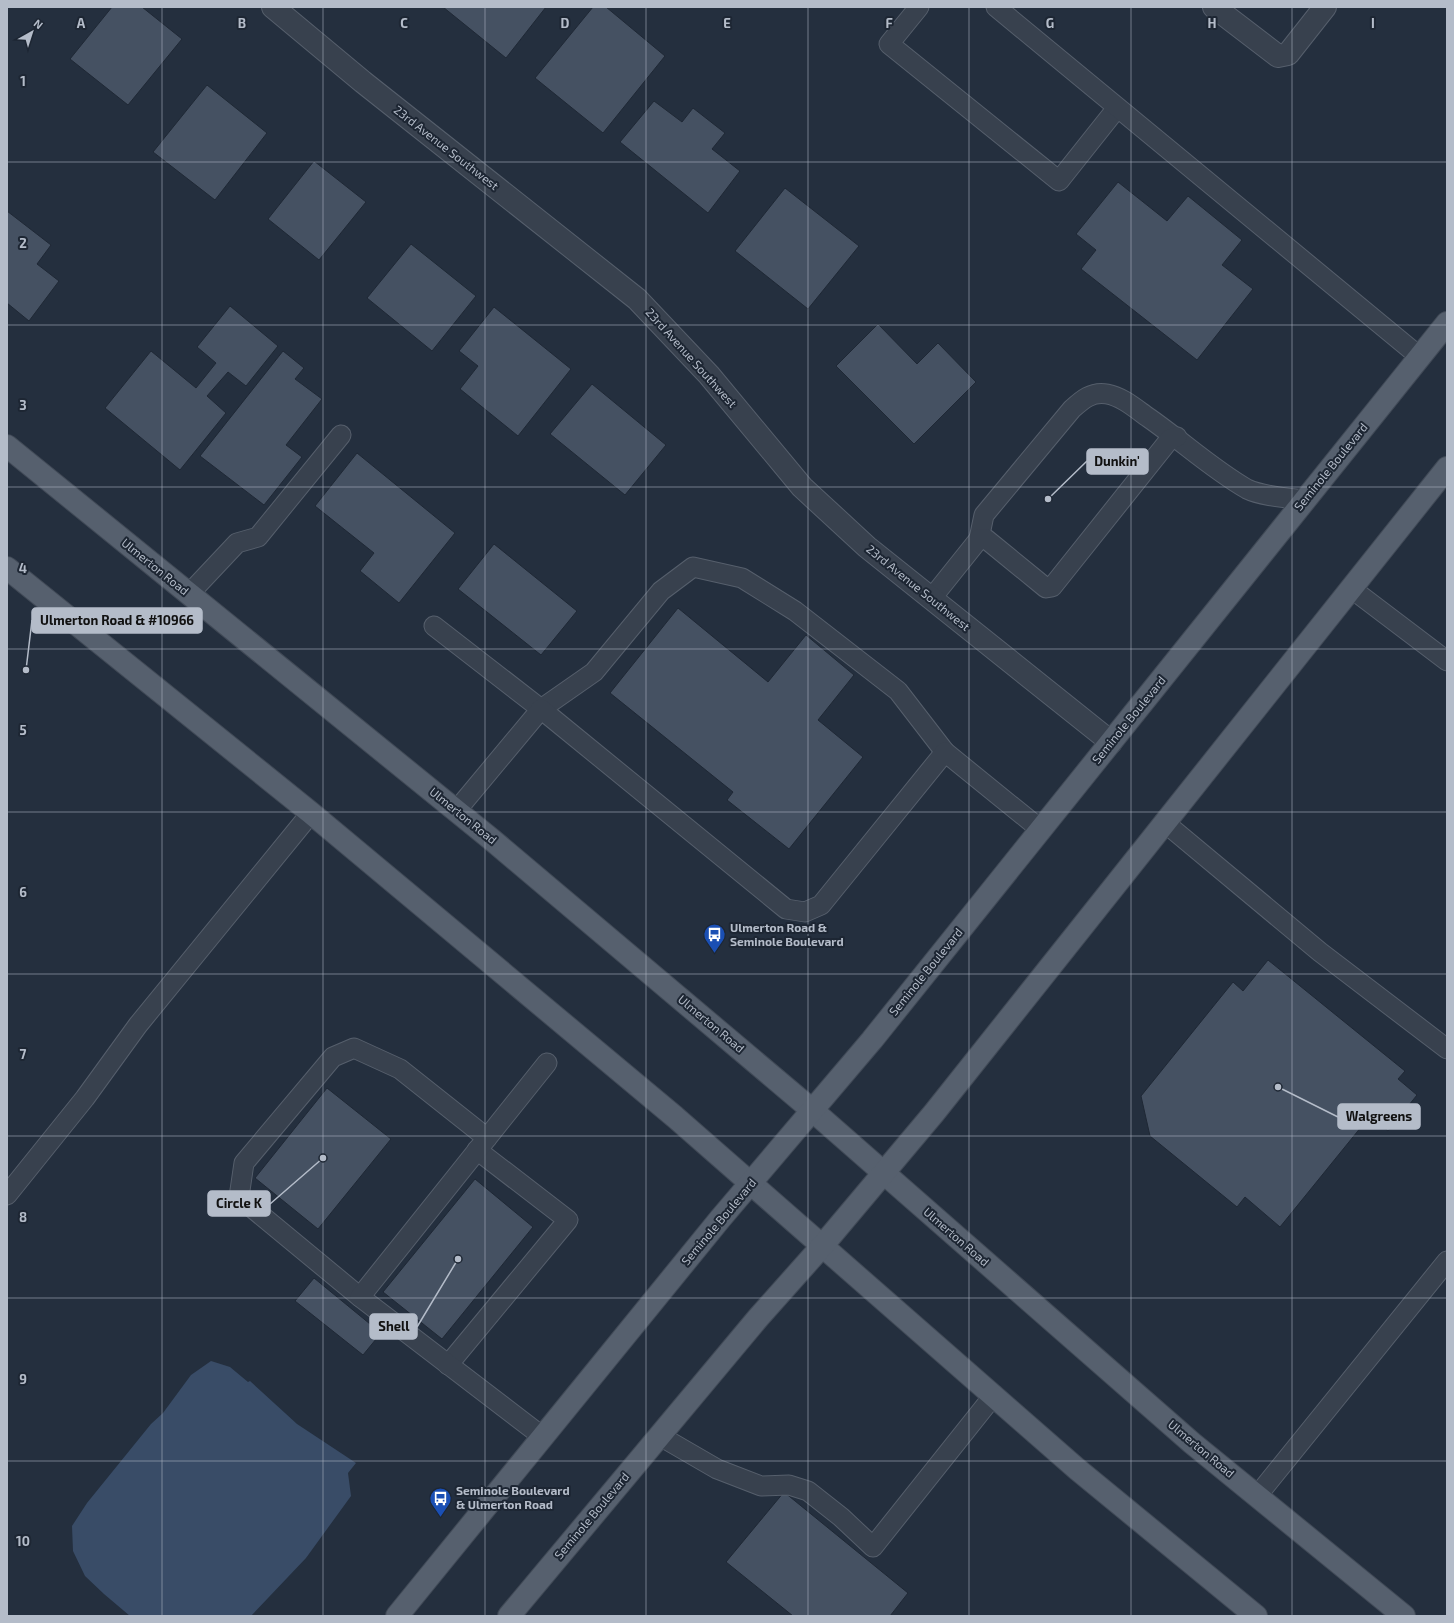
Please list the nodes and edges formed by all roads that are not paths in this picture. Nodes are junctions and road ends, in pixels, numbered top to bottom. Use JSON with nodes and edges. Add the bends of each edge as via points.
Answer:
{"nodes":[{"id":1,"x":272,"y":7,"type":"edge"},
{"id":2,"x":919,"y":7,"type":"edge"},
{"id":3,"x":996,"y":7,"type":"edge"},
{"id":4,"x":1214,"y":7,"type":"edge"},
{"id":5,"x":1325,"y":7,"type":"edge"},
{"id":6,"x":1117,"y":108,"type":"junction"},
{"id":7,"x":1447,"y":322,"type":"edge"},
{"id":8,"x":1420,"y":357,"type":"junction"},
{"id":9,"x":341,"y":435,"type":"dead end"},
{"id":10,"x":1177,"y":437,"type":"junction"},
{"id":11,"x":7,"y":446,"type":"edge"},
{"id":12,"x":1447,"y":468,"type":"edge"},
{"id":13,"x":1304,"y":500,"type":"junction"},
{"id":14,"x":979,"y":539,"type":"junction"},
{"id":15,"x":7,"y":568,"type":"edge"},
{"id":16,"x":1352,"y":589,"type":"junction"},
{"id":17,"x":189,"y":594,"type":"junction"},
{"id":18,"x":931,"y":598,"type":"junction"},
{"id":19,"x":434,"y":626,"type":"dead end"},
{"id":20,"x":1447,"y":661,"type":"edge"},
{"id":21,"x":541,"y":709,"type":"junction"},
{"id":22,"x":1111,"y":742,"type":"junction"},
{"id":23,"x":945,"y":752,"type":"junction"},
{"id":24,"x":456,"y":811,"type":"junction"},
{"id":25,"x":311,"y":813,"type":"junction"},
{"id":26,"x":1164,"y":822,"type":"junction"},
{"id":27,"x":1040,"y":829,"type":"junction"},
{"id":28,"x":1447,"y":1049,"type":"edge"},
{"id":29,"x":547,"y":1064,"type":"dead end"},
{"id":30,"x":812,"y":1110,"type":"junction"},
{"id":31,"x":482,"y":1144,"type":"junction"},
{"id":32,"x":884,"y":1173,"type":"junction"},
{"id":33,"x":752,"y":1182,"type":"junction"},
{"id":34,"x":9,"y":1190,"type":"edge"},
{"id":35,"x":823,"y":1245,"type":"junction"},
{"id":36,"x":1447,"y":1261,"type":"edge"},
{"id":37,"x":360,"y":1297,"type":"junction"},
{"id":38,"x":448,"y":1364,"type":"junction"},
{"id":39,"x":994,"y":1395,"type":"junction"},
{"id":40,"x":660,"y":1436,"type":"junction"},
{"id":41,"x":543,"y":1437,"type":"junction"},
{"id":42,"x":1257,"y":1496,"type":"junction"},
{"id":43,"x":397,"y":1616,"type":"edge"},
{"id":44,"x":509,"y":1616,"type":"edge"},
{"id":45,"x":1256,"y":1616,"type":"edge"},
{"id":46,"x":1404,"y":1616,"type":"edge"}],
"edges":[{"from":1,"to":18,"type":"street","name":"23rd Avenue Southwest","via":[[637,299],[709,375],[802,487],[867,547]]},
{"from":2,"to":6,"type":"lane","via":[[889,44],[1059,181]]},
{"from":3,"to":6,"type":"lane"},
{"from":4,"to":5,"type":"street","via":[[1278,56],[1288,54]]},
{"from":6,"to":8,"type":"lane"},
{"from":7,"to":8,"type":"main road","name":"Seminole Boulevard"},
{"from":8,"to":13,"type":"main road","name":"Seminole Boulevard"},
{"from":9,"to":17,"type":"lane","via":[[258,537],[237,543]]},
{"from":10,"to":13,"type":"lane","via":[[1215,469],[1250,490]]},
{"from":10,"to":14,"type":"lane","via":[[1128,403],[1106,394],[1093,394],[1082,399],[984,515]]},
{"from":10,"to":14,"type":"lane","via":[[1170,439],[1052,587],[1046,588],[986,538]]},
{"from":11,"to":17,"type":"main road","name":"Ulmerton Road"},
{"from":12,"to":16,"type":"main road","name":"Seminole Boulevard"},
{"from":13,"to":22,"type":"main road","name":"Seminole Boulevard"},
{"from":14,"to":18,"type":"lane"},
{"from":15,"to":25,"type":"main road"},
{"from":16,"to":20,"type":"lane"},
{"from":16,"to":26,"type":"main road","name":"Seminole Boulevard"},
{"from":17,"to":24,"type":"main road","name":"Ulmerton Road"},
{"from":18,"to":22,"type":"street","name":"23rd Avenue Southwest"},
{"from":19,"to":21,"type":"lane"},
{"from":21,"to":23,"type":"lane","via":[[594,672],[661,591],[693,567],[742,578],[795,611],[898,692]]},
{"from":21,"to":23,"type":"lane","via":[[786,909],[805,912],[821,905]]},
{"from":21,"to":24,"type":"lane"},
{"from":22,"to":27,"type":"main road","name":"Seminole Boulevard"},
{"from":23,"to":27,"type":"lane"},
{"from":24,"to":30,"type":"main road","name":"Ulmerton Road"},
{"from":25,"to":33,"type":"main road"},
{"from":25,"to":34,"type":"lane"},
{"from":26,"to":28,"type":"lane","via":[[1320,952]]},
{"from":26,"to":32,"type":"main road","name":"Seminole Boulevard"},
{"from":27,"to":30,"type":"main road","name":"Seminole Boulevard","via":[[872,1040]]},
{"from":29,"to":31,"type":"lane"},
{"from":30,"to":32,"type":"main road","name":"Ulmerton Road"},
{"from":30,"to":33,"type":"main road","name":"Seminole Boulevard"},
{"from":31,"to":37,"type":"lane"},
{"from":31,"to":37,"type":"lane","via":[[400,1069],[354,1048],[333,1057],[244,1163],[239,1197]]},
{"from":31,"to":38,"type":"lane","via":[[568,1220]]},
{"from":32,"to":35,"type":"main road","name":"Seminole Boulevard"},
{"from":32,"to":42,"type":"main road","name":"Ulmerton Road"},
{"from":33,"to":35,"type":"main road"},
{"from":33,"to":41,"type":"main road","name":"Seminole Boulevard"},
{"from":35,"to":39,"type":"main road"},
{"from":35,"to":40,"type":"main road","name":"Seminole Boulevard","via":[[758,1318]]},
{"from":36,"to":42,"type":"lane"},
{"from":37,"to":38,"type":"lane"},
{"from":38,"to":41,"type":"lane"},
{"from":39,"to":40,"type":"lane","via":[[873,1547],[808,1491],[789,1485],[761,1486],[716,1469]]},
{"from":39,"to":45,"type":"main road","via":[[1077,1469]]},
{"from":40,"to":44,"type":"main road","name":"Seminole Boulevard"},
{"from":41,"to":43,"type":"main road","name":"Seminole Boulevard"},
{"from":42,"to":46,"type":"main road","name":"Ulmerton Road"}]}
